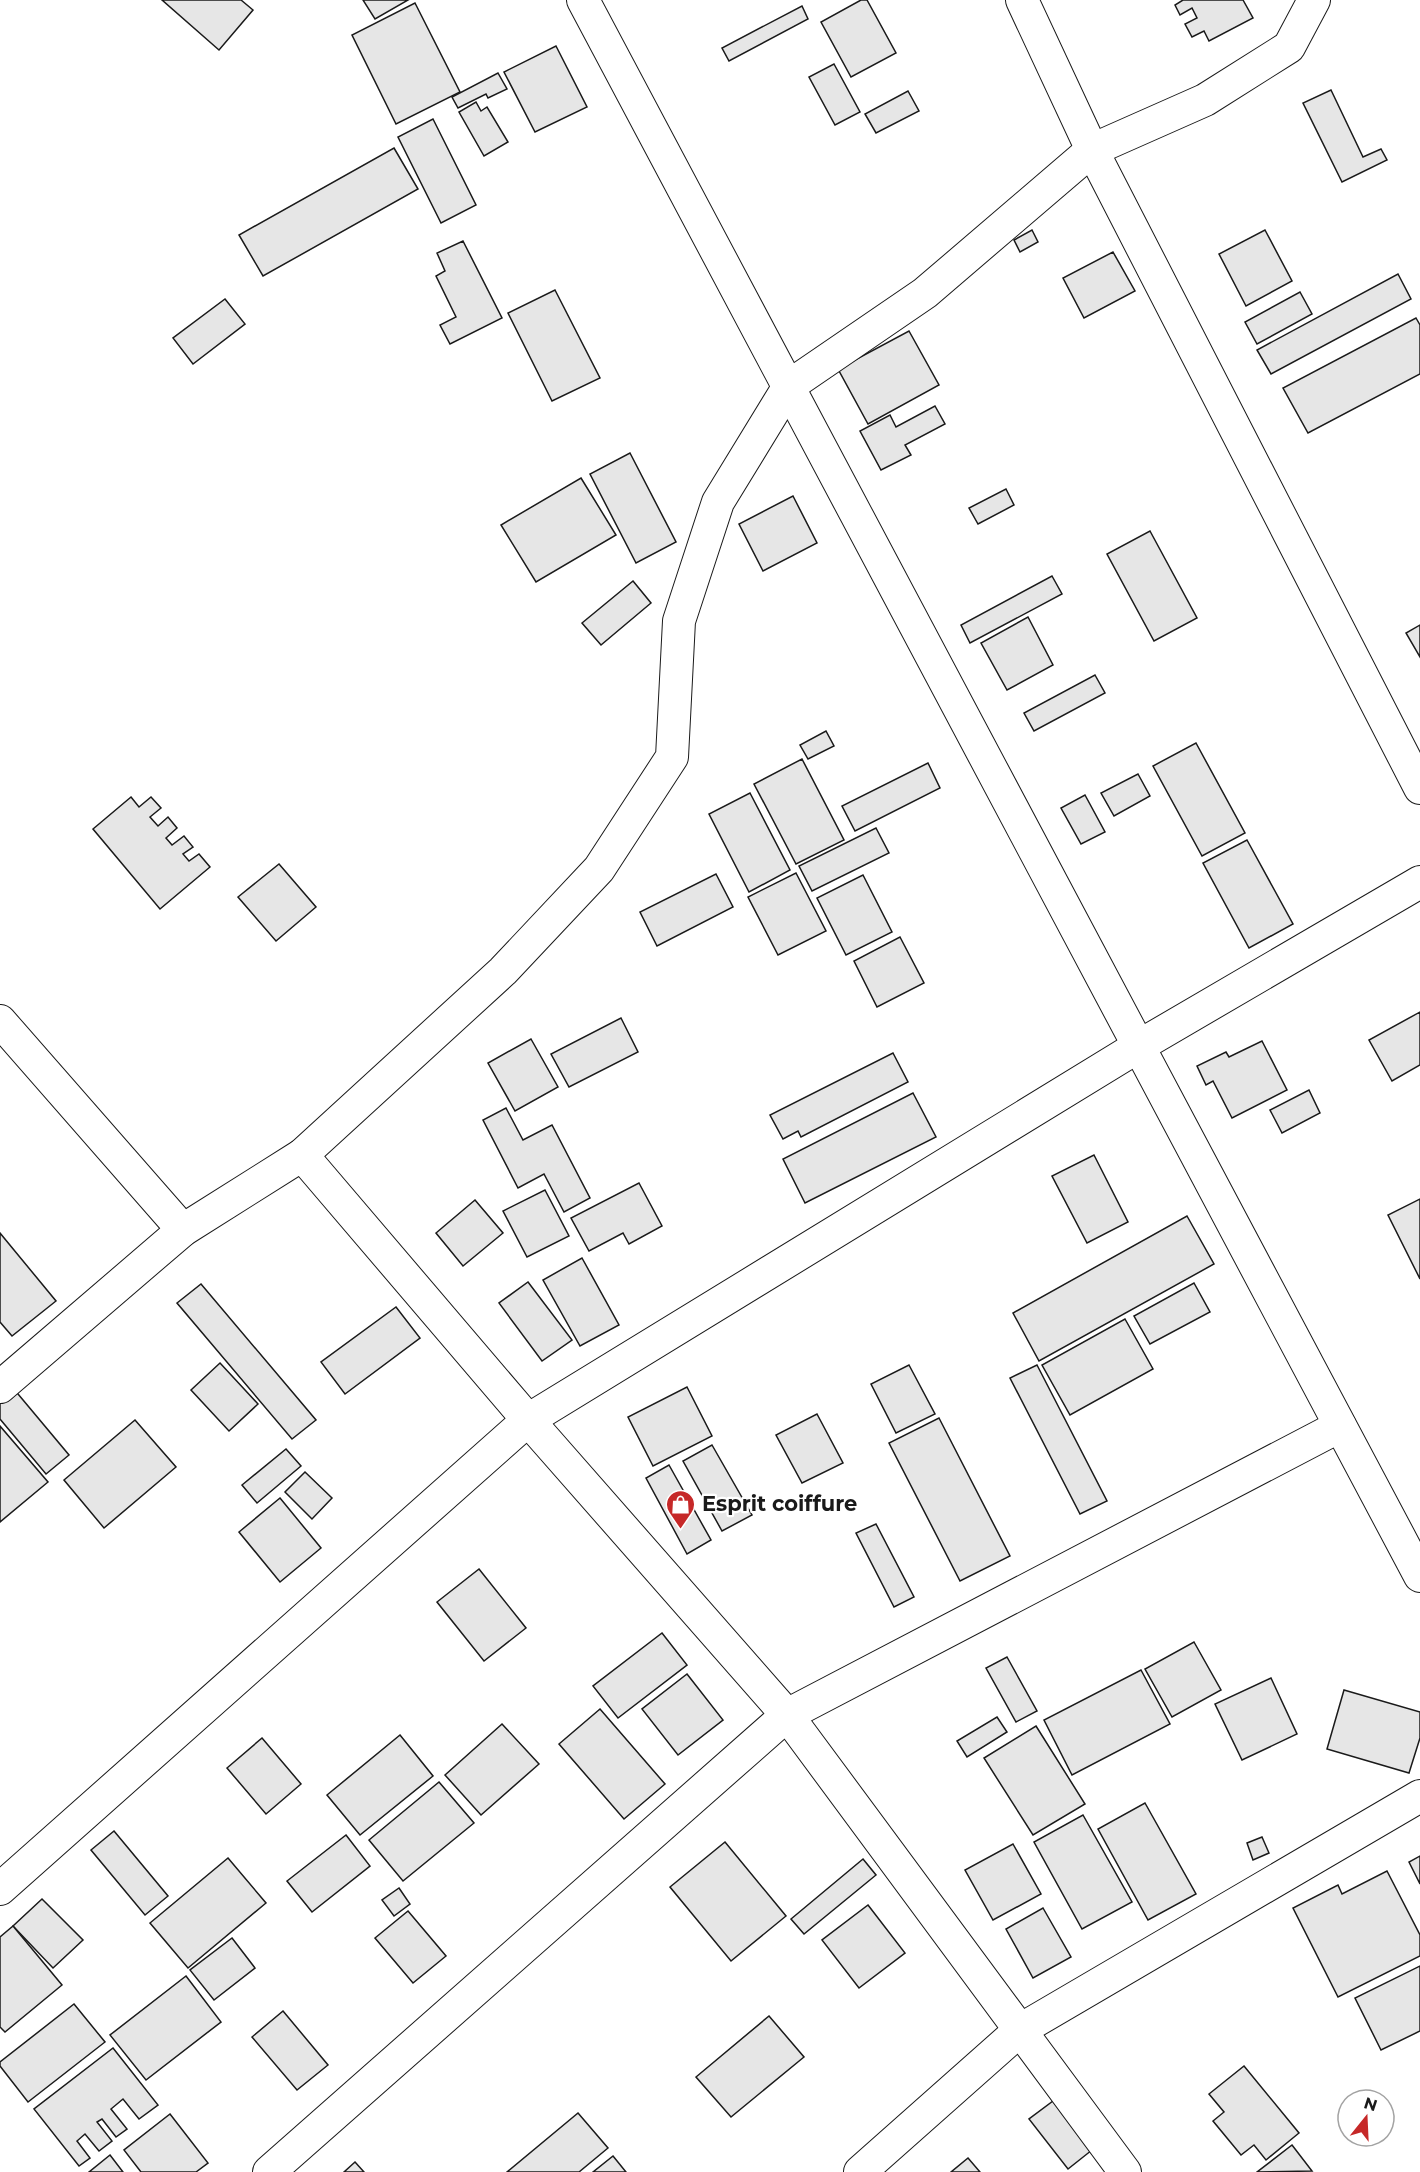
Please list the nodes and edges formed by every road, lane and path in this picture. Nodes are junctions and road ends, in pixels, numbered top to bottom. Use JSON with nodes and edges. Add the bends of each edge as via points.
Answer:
{"nodes":[{"id":1,"x":583,"y":0,"type":"edge"},
{"id":2,"x":1022,"y":0,"type":"edge"},
{"id":3,"x":1314,"y":0,"type":"edge"},
{"id":4,"x":1092,"y":150,"type":"junction"},
{"id":5,"x":789,"y":386,"type":"junction"},
{"id":6,"x":1420,"y":788,"type":"edge"},
{"id":7,"x":1420,"y":882,"type":"edge"},
{"id":8,"x":0,"y":1021,"type":"edge"},
{"id":9,"x":1139,"y":1046,"type":"junction"},
{"id":10,"x":302,"y":1155,"type":"junction"},
{"id":11,"x":183,"y":1230,"type":"junction"},
{"id":12,"x":0,"y":1387,"type":"edge"},
{"id":13,"x":528,"y":1420,"type":"junction"},
{"id":14,"x":1340,"y":1426,"type":"junction"},
{"id":15,"x":1420,"y":1576,"type":"edge"},
{"id":16,"x":787,"y":1715,"type":"junction"},
{"id":17,"x":1420,"y":1796,"type":"edge"},
{"id":18,"x":0,"y":1889,"type":"edge"},
{"id":19,"x":1020,"y":2030,"type":"junction"},
{"id":20,"x":269,"y":2172,"type":"edge"},
{"id":21,"x":860,"y":2172,"type":"edge"},
{"id":22,"x":1125,"y":2172,"type":"edge"}],
"edges":[{"from":1,"to":5,"type":"street"},
{"from":2,"to":4,"type":"street"},
{"from":3,"to":4,"type":"street","via":[[1289,47],[1204,100]]},
{"from":4,"to":5,"type":"street","via":[[925,292]]},
{"from":4,"to":6,"type":"street"},
{"from":5,"to":9,"type":"street"},
{"from":5,"to":10,"type":"street","via":[[718,502],[679,621],[672,757],[599,869],[503,970]]},
{"from":7,"to":9,"type":"street"},
{"from":8,"to":11,"type":"street"},
{"from":9,"to":13,"type":"street"},
{"from":9,"to":14,"type":"street"},
{"from":10,"to":11,"type":"street"},
{"from":10,"to":13,"type":"street"},
{"from":11,"to":12,"type":"street"},
{"from":13,"to":16,"type":"street"},
{"from":13,"to":18,"type":"street"},
{"from":14,"to":15,"type":"street"},
{"from":14,"to":16,"type":"street"},
{"from":16,"to":19,"type":"street"},
{"from":16,"to":20,"type":"street"},
{"from":17,"to":19,"type":"street"},
{"from":19,"to":21,"type":"street"},
{"from":19,"to":22,"type":"street"}]}
